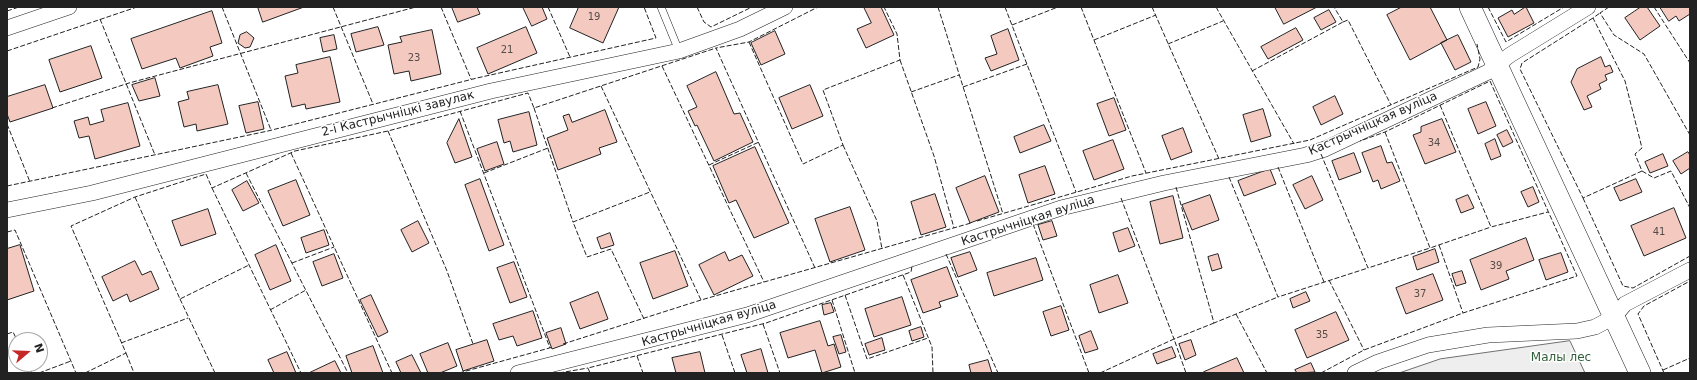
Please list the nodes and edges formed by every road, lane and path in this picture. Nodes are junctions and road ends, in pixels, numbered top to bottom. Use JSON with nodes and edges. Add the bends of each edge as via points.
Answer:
{"nodes":[{"id":1,"x":69,"y":7,"type":"edge"},
{"id":2,"x":661,"y":7,"type":"edge"},
{"id":3,"x":785,"y":7,"type":"edge"},
{"id":4,"x":1470,"y":7,"type":"edge"},
{"id":5,"x":1588,"y":7,"type":"edge"},
{"id":6,"x":7,"y":28,"type":"edge"},
{"id":7,"x":679,"y":51,"type":"junction"},
{"id":8,"x":1497,"y":64,"type":"junction"},
{"id":9,"x":7,"y":210,"type":"edge"},
{"id":10,"x":1690,"y":270,"type":"edge"},
{"id":11,"x":1614,"y":316,"type":"junction"},
{"id":12,"x":518,"y":373,"type":"edge"},
{"id":13,"x":1355,"y":373,"type":"edge"},
{"id":14,"x":1640,"y":373,"type":"edge"}],
"edges":[{"from":1,"to":6,"type":"street"},
{"from":2,"to":7,"type":"lane"},
{"from":3,"to":7,"type":"street","name":"2-і Кастрычніцкі завулак","via":[[740,29]]},
{"from":4,"to":8,"type":"main road"},
{"from":5,"to":8,"type":"street","name":"Кастрычніцкая вуліца"},
{"from":7,"to":9,"type":"street","name":"2-і Кастрычніцкі завулак","via":[[491,91],[100,191]]},
{"from":8,"to":11,"type":"main road"},
{"from":8,"to":12,"type":"street","name":"Кастрычніцкая вуліца","via":[[1488,72],[1365,131],[1306,155],[1061,208],[747,315]]},
{"from":10,"to":11,"type":"street","via":[[1626,304]]},
{"from":11,"to":13,"type":"street","via":[[1595,327],[1577,331],[1488,335],[1428,345],[1378,362]]},
{"from":11,"to":14,"type":"main road"}]}
